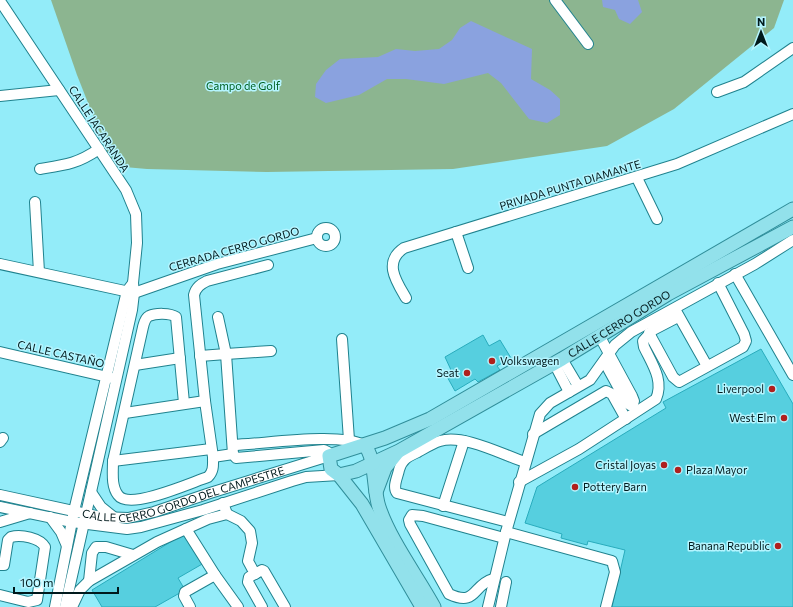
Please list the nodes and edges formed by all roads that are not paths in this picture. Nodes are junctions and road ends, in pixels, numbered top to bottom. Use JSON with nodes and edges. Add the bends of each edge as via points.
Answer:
{"nodes":[{"id":1,"x":556,"y":0,"type":"edge"},
{"id":2,"x":0,"y":1,"type":"edge"},
{"id":3,"x":588,"y":44,"type":"dead end"},
{"id":4,"x":793,"y":48,"type":"edge"},
{"id":5,"x":59,"y":90,"type":"junction"},
{"id":6,"x":717,"y":92,"type":"dead end"},
{"id":7,"x":0,"y":96,"type":"edge"},
{"id":8,"x":793,"y":114,"type":"edge"},
{"id":9,"x":99,"y":149,"type":"junction"},
{"id":10,"x":40,"y":169,"type":"dead end"},
{"id":11,"x":637,"y":178,"type":"junction"},
{"id":12,"x":35,"y":202,"type":"dead end"},
{"id":13,"x":793,"y":209,"type":"edge"},
{"id":14,"x":657,"y":219,"type":"dead end"},
{"id":15,"x":793,"y":226,"type":"edge"},
{"id":16,"x":456,"y":232,"type":"junction"},
{"id":17,"x":317,"y":238,"type":"dead end"},
{"id":18,"x":793,"y":240,"type":"edge"},
{"id":19,"x":0,"y":264,"type":"edge"},
{"id":20,"x":268,"y":265,"type":"dead end"},
{"id":21,"x":468,"y":268,"type":"dead end"},
{"id":22,"x":39,"y":272,"type":"junction"},
{"id":23,"x":735,"y":274,"type":"junction"},
{"id":24,"x":718,"y":283,"type":"junction"},
{"id":25,"x":131,"y":289,"type":"junction"},
{"id":26,"x":406,"y":298,"type":"dead end"},
{"id":27,"x":676,"y":312,"type":"junction"},
{"id":28,"x":218,"y":317,"type":"dead end"},
{"id":29,"x":649,"y":333,"type":"junction"},
{"id":30,"x":600,"y":337,"type":"junction"},
{"id":31,"x":342,"y":339,"type":"dead end"},
{"id":32,"x":271,"y":351,"type":"dead end"},
{"id":33,"x":0,"y":352,"type":"edge"},
{"id":34,"x":226,"y":354,"type":"junction"},
{"id":35,"x":200,"y":356,"type":"junction"},
{"id":36,"x":607,"y":357,"type":"junction"},
{"id":37,"x":180,"y":358,"type":"junction"},
{"id":38,"x":558,"y":361,"type":"junction"},
{"id":39,"x":135,"y":365,"type":"junction"},
{"id":40,"x":707,"y":366,"type":"junction"},
{"id":41,"x":611,"y":374,"type":"junction"},
{"id":42,"x":793,"y":375,"type":"edge"},
{"id":43,"x":106,"y":376,"type":"junction"},
{"id":44,"x":117,"y":379,"type":"junction"},
{"id":45,"x":590,"y":380,"type":"junction"},
{"id":46,"x":578,"y":386,"type":"junction"},
{"id":47,"x":569,"y":392,"type":"junction"},
{"id":48,"x":204,"y":401,"type":"junction"},
{"id":49,"x":184,"y":403,"type":"junction"},
{"id":50,"x":125,"y":413,"type":"junction"},
{"id":51,"x":626,"y":419,"type":"junction"},
{"id":52,"x":533,"y":434,"type":"junction"},
{"id":53,"x":384,"y":438,"type":"junction"},
{"id":54,"x":330,"y":440,"type":"junction"},
{"id":55,"x":349,"y":440,"type":"junction"},
{"id":56,"x":464,"y":441,"type":"junction"},
{"id":57,"x":364,"y":445,"type":"junction"},
{"id":58,"x":233,"y":449,"type":"junction"},
{"id":59,"x":212,"y":453,"type":"junction"},
{"id":60,"x":395,"y":453,"type":"junction"},
{"id":61,"x":328,"y":454,"type":"junction"},
{"id":62,"x":113,"y":462,"type":"junction"},
{"id":63,"x":525,"y":462,"type":"junction"},
{"id":64,"x":371,"y":464,"type":"junction"},
{"id":65,"x":339,"y":475,"type":"junction"},
{"id":66,"x":520,"y":482,"type":"junction"},
{"id":67,"x":91,"y":492,"type":"junction"},
{"id":68,"x":376,"y":493,"type":"junction"},
{"id":69,"x":0,"y":495,"type":"edge"},
{"id":70,"x":223,"y":503,"type":"junction"},
{"id":71,"x":443,"y":506,"type":"junction"},
{"id":72,"x":0,"y":507,"type":"edge"},
{"id":73,"x":74,"y":511,"type":"junction"},
{"id":74,"x":30,"y":513,"type":"junction"},
{"id":75,"x":86,"y":513,"type":"junction"},
{"id":76,"x":227,"y":514,"type":"junction"},
{"id":77,"x":50,"y":517,"type":"junction"},
{"id":78,"x":116,"y":519,"type":"junction"},
{"id":79,"x":0,"y":522,"type":"edge"},
{"id":80,"x":72,"y":522,"type":"junction"},
{"id":81,"x":84,"y":524,"type":"junction"},
{"id":82,"x":186,"y":528,"type":"junction"},
{"id":83,"x":506,"y":530,"type":"junction"},
{"id":84,"x":67,"y":546,"type":"junction"},
{"id":85,"x":134,"y":555,"type":"junction"},
{"id":86,"x":0,"y":564,"type":"edge"},
{"id":87,"x":255,"y":574,"type":"junction"},
{"id":88,"x":215,"y":575,"type":"junction"},
{"id":89,"x":506,"y":582,"type":"dead end"},
{"id":90,"x":86,"y":583,"type":"junction"},
{"id":91,"x":492,"y":583,"type":"junction"},
{"id":92,"x":0,"y":595,"type":"edge"},
{"id":93,"x":188,"y":606,"type":"edge"},
{"id":94,"x":55,"y":607,"type":"edge"},
{"id":95,"x":65,"y":607,"type":"edge"},
{"id":96,"x":72,"y":607,"type":"edge"},
{"id":97,"x":79,"y":607,"type":"edge"},
{"id":98,"x":238,"y":607,"type":"edge"},
{"id":99,"x":262,"y":607,"type":"edge"},
{"id":100,"x":285,"y":607,"type":"edge"},
{"id":101,"x":422,"y":607,"type":"edge"},
{"id":102,"x":434,"y":607,"type":"edge"},
{"id":103,"x":480,"y":607,"type":"edge"},
{"id":104,"x":488,"y":607,"type":"edge"},
{"id":105,"x":501,"y":607,"type":"edge"},
{"id":106,"x":606,"y":607,"type":"edge"}],
"edges":[{"from":1,"to":3,"type":"street"},
{"from":2,"to":5,"type":"street","name":"CALLE JACARANDA"},
{"from":4,"to":6,"type":"street","via":[[744,82]]},
{"from":5,"to":7,"type":"street"},
{"from":5,"to":9,"type":"street","name":"CALLE JACARANDA"},
{"from":8,"to":11,"type":"street","name":"PRIVADA PUNTA DIAMANTE","via":[[706,152]]},
{"from":9,"to":10,"type":"street","via":[[84,160]]},
{"from":9,"to":25,"type":"street","name":"CALLE JACARANDA","via":[[126,190],[136,214],[138,243]]},
{"from":11,"to":14,"type":"street"},
{"from":11,"to":16,"type":"street","name":"PRIVADA PUNTA DIAMANTE"},
{"from":12,"to":22,"type":"street"},
{"from":13,"to":53,"type":"main road","name":"CALLE CERRO GORDO","via":[[430,419]]},
{"from":15,"to":30,"type":"main road","name":"CALLE CERRO GORDO","via":[[668,294]]},
{"from":16,"to":21,"type":"street"},
{"from":16,"to":26,"type":"street","name":"PRIVADA PUNTA DIAMANTE","via":[[413,244],[394,257],[393,269]]},
{"from":17,"to":25,"type":"street","name":"CERRADA CERRO GORDO"},
{"from":18,"to":23,"type":"street"},
{"from":19,"to":22,"type":"street"},
{"from":20,"to":35,"type":"street","via":[[207,281],[196,290],[194,295]]},
{"from":22,"to":25,"type":"street"},
{"from":23,"to":24,"type":"street"},
{"from":23,"to":42,"type":"street"},
{"from":24,"to":27,"type":"street"},
{"from":24,"to":40,"type":"street","via":[[746,343]]},
{"from":25,"to":43,"type":"street","name":"CALLE JACARANDA"},
{"from":25,"to":44,"type":"street","name":"CALLE JACARANDA"},
{"from":27,"to":29,"type":"street"},
{"from":27,"to":36,"type":"street","via":[[631,332],[620,340]]},
{"from":27,"to":40,"type":"street"},
{"from":28,"to":34,"type":"street"},
{"from":29,"to":40,"type":"street","via":[[677,382]]},
{"from":29,"to":51,"type":"street","via":[[643,344],[659,381],[659,392],[656,399]]},
{"from":30,"to":36,"type":"street"},
{"from":30,"to":38,"type":"main road","name":"CALLE CERRO GORDO"},
{"from":31,"to":55,"type":"street"},
{"from":32,"to":34,"type":"street"},
{"from":33,"to":43,"type":"street","name":"CALLE CASTAÑO"},
{"from":34,"to":35,"type":"street"},
{"from":34,"to":58,"type":"street"},
{"from":35,"to":48,"type":"street"},
{"from":36,"to":41,"type":"street"},
{"from":36,"to":41,"type":"street","via":[[632,396],[633,404],[627,403]]},
{"from":36,"to":45,"type":"street"},
{"from":37,"to":39,"type":"street"},
{"from":37,"to":39,"type":"street","via":[[176,317],[168,314],[151,315],[145,320]]},
{"from":37,"to":49,"type":"street"},
{"from":38,"to":46,"type":"street"},
{"from":38,"to":47,"type":"street"},
{"from":38,"to":60,"type":"main road","name":"CALLE CERRO GORDO"},
{"from":39,"to":50,"type":"street"},
{"from":41,"to":45,"type":"street"},
{"from":43,"to":44,"type":"street","name":"CALLE CASTAÑO"},
{"from":43,"to":73,"type":"street","name":"CALLE JACARANDA"},
{"from":44,"to":67,"type":"street","name":"CALLE JACARANDA"},
{"from":45,"to":46,"type":"street"},
{"from":46,"to":47,"type":"street"},
{"from":47,"to":52,"type":"street","via":[[544,409]]},
{"from":48,"to":49,"type":"street"},
{"from":48,"to":59,"type":"street"},
{"from":49,"to":50,"type":"street"},
{"from":50,"to":62,"type":"street"},
{"from":51,"to":52,"type":"street","via":[[612,394],[606,391]]},
{"from":51,"to":66,"type":"street"},
{"from":52,"to":63,"type":"street"},
{"from":53,"to":57,"type":"main road","name":"CALLE CERRO GORDO"},
{"from":53,"to":60,"type":"main road","via":[[378,442],[378,452],[382,455]]},
{"from":54,"to":55,"type":"street"},
{"from":54,"to":58,"type":"street"},
{"from":54,"to":61,"type":"street"},
{"from":55,"to":57,"type":"street"},
{"from":56,"to":63,"type":"street"},
{"from":56,"to":71,"type":"street"},
{"from":56,"to":71,"type":"street","via":[[440,441],[405,459],[400,466],[395,491]]},
{"from":57,"to":61,"type":"main road","name":"CALLE CERRO GORDO DEL CAMPESTRE"},
{"from":57,"to":64,"type":"main road","via":[[370,453]]},
{"from":58,"to":59,"type":"street"},
{"from":58,"to":61,"type":"street","via":[[235,457],[239,458]]},
{"from":59,"to":62,"type":"street"},
{"from":59,"to":62,"type":"street","via":[[213,467],[208,477],[147,498],[129,501],[117,494],[113,479]]},
{"from":60,"to":64,"type":"main road","name":"CALLE CERRO GORDO"},
{"from":60,"to":68,"type":"main road","via":[[385,468]]},
{"from":61,"to":65,"type":"main road","via":[[330,467]]},
{"from":61,"to":78,"type":"street","name":"CALLE CERRO GORDO DEL CAMPESTRE","via":[[138,517]]},
{"from":63,"to":66,"type":"street"},
{"from":64,"to":65,"type":"main road","name":"CALLE CERRO GORDO"},
{"from":64,"to":68,"type":"main road"},
{"from":65,"to":70,"type":"street","name":"CALLE CERRO GORDO DEL CAMPESTRE","via":[[306,477]]},
{"from":65,"to":101,"type":"main road","via":[[362,504]]},
{"from":66,"to":83,"type":"street"},
{"from":67,"to":75,"type":"street","name":"CALLE JACARANDA"},
{"from":67,"to":78,"type":"street","via":[[101,507]]},
{"from":68,"to":102,"type":"main road","via":[[389,528]]},
{"from":69,"to":73,"type":"street","name":"CALLE CERRO GORDO DEL CAMPESTRE"},
{"from":70,"to":76,"type":"street"},
{"from":70,"to":81,"type":"street","name":"CALLE CERRO GORDO DEL CAMPESTRE","via":[[142,527],[127,529]]},
{"from":71,"to":83,"type":"street"},
{"from":72,"to":74,"type":"street","name":"CALLE CERRO GORDO DEL CAMPESTRE"},
{"from":73,"to":75,"type":"street","name":"CALLE CERRO GORDO DEL CAMPESTRE"},
{"from":73,"to":80,"type":"street","name":"CALLE JACARANDA"},
{"from":74,"to":77,"type":"street","name":"CALLE CERRO GORDO DEL CAMPESTRE"},
{"from":74,"to":79,"type":"street"},
{"from":75,"to":78,"type":"street","name":"CALLE CERRO GORDO DEL CAMPESTRE"},
{"from":75,"to":81,"type":"street","name":"CALLE JACARANDA"},
{"from":76,"to":82,"type":"street","via":[[214,516]]},
{"from":76,"to":87,"type":"street","via":[[241,521],[250,531],[252,543],[248,561]]},
{"from":77,"to":80,"type":"street","name":"CALLE CERRO GORDO DEL CAMPESTRE"},
{"from":77,"to":84,"type":"street","via":[[58,526]]},
{"from":80,"to":81,"type":"street","name":"CALLE CERRO GORDO DEL CAMPESTRE"},
{"from":80,"to":84,"type":"street","name":"CALLE JACARANDA"},
{"from":81,"to":95,"type":"street","name":"CALLE JACARANDA"},
{"from":82,"to":85,"type":"street"},
{"from":82,"to":88,"type":"street"},
{"from":83,"to":91,"type":"street"},
{"from":83,"to":91,"type":"street","via":[[423,516],[412,516],[409,520],[449,594],[463,599],[470,598],[483,583]]},
{"from":83,"to":106,"type":"street","via":[[612,561],[615,572]]},
{"from":84,"to":94,"type":"street","name":"CALLE JACARANDA"},
{"from":85,"to":90,"type":"street"},
{"from":85,"to":90,"type":"street","via":[[96,547],[92,553]]},
{"from":86,"to":92,"type":"street","via":[[4,565],[8,540],[11,537],[39,540],[45,547],[36,600],[28,602]]},
{"from":87,"to":99,"type":"street","via":[[249,577],[248,582]]},
{"from":87,"to":100,"type":"street","via":[[264,571]]},
{"from":88,"to":93,"type":"street","via":[[185,592]]},
{"from":88,"to":98,"type":"street"},
{"from":89,"to":105,"type":"street"},
{"from":90,"to":96,"type":"street"},
{"from":90,"to":97,"type":"street"},
{"from":91,"to":103,"type":"street"},
{"from":91,"to":104,"type":"street"}]}
